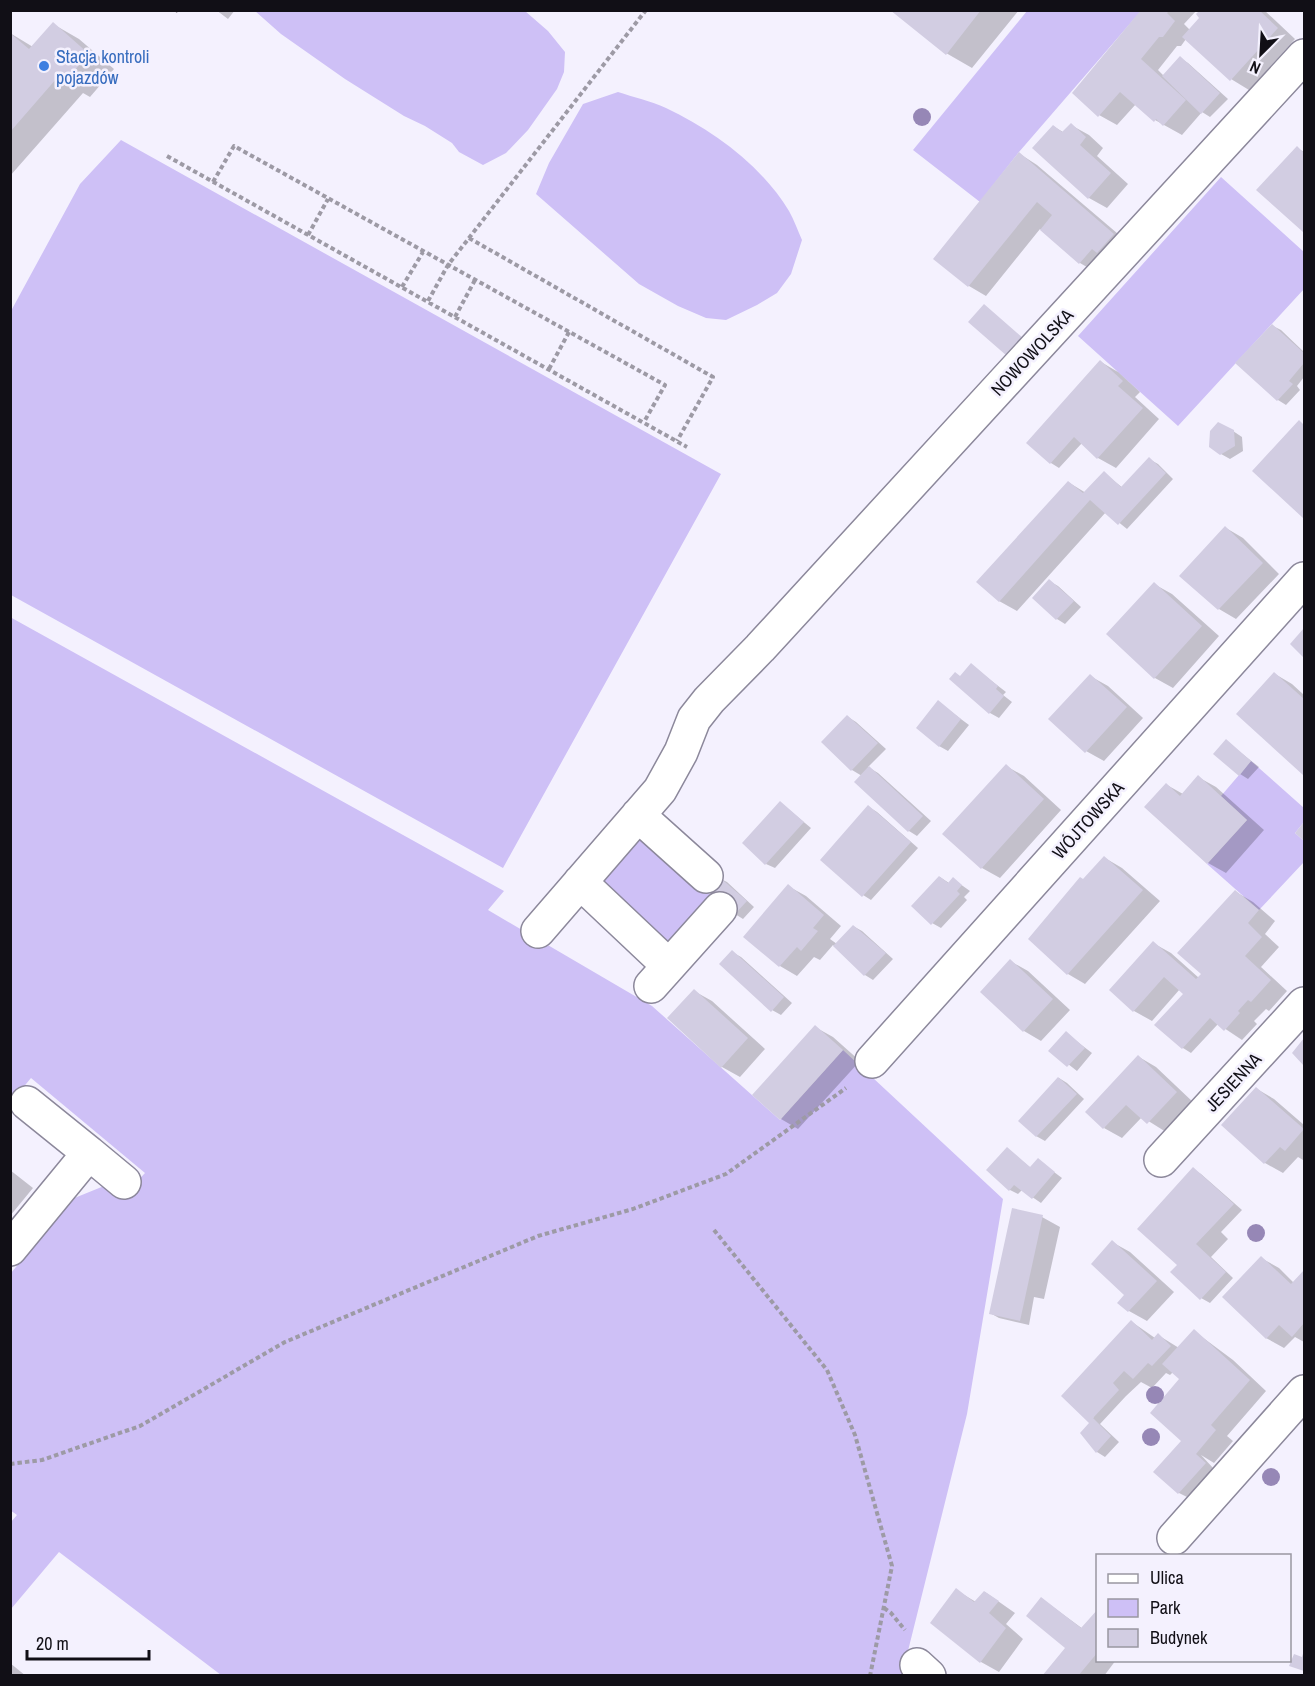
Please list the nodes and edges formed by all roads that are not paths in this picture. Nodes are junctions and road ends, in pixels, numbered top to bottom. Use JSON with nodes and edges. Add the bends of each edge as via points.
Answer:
{"nodes":[{"id":1,"x":1305,"y":56,"type":"edge"},
{"id":2,"x":1305,"y":579,"type":"edge"},
{"id":3,"x":638,"y":815,"type":"junction"},
{"id":4,"x":706,"y":876,"type":"dead end"},
{"id":5,"x":580,"y":882,"type":"junction"},
{"id":6,"x":720,"y":909,"type":"dead end"},
{"id":7,"x":538,"y":931,"type":"dead end"},
{"id":8,"x":1305,"y":1004,"type":"edge"},
{"id":9,"x":872,"y":1061,"type":"road end"},
{"id":10,"x":27,"y":1103,"type":"dead end"},
{"id":11,"x":89,"y":1153,"type":"junction"},
{"id":12,"x":1161,"y":1160,"type":"dead end"},
{"id":13,"x":124,"y":1182,"type":"dead end"},
{"id":14,"x":10,"y":1250,"type":"edge"},
{"id":15,"x":1305,"y":1392,"type":"edge"},
{"id":16,"x":1174,"y":1538,"type":"dead end"}],
"edges":[{"from":1,"to":3,"type":"street","name":"NOWOWOLSKA","via":[[709,700],[694,719],[660,789]]},
{"from":2,"to":9,"type":"street","name":"WÓJTOWSKA"},
{"from":3,"to":4,"type":"street"},
{"from":3,"to":5,"type":"street","name":"NOWOWOLSKA"},
{"from":5,"to":6,"type":"street","via":[[660,976]]},
{"from":5,"to":7,"type":"street","name":"NOWOWOLSKA"},
{"from":8,"to":12,"type":"street","name":"JESIENNA"},
{"from":10,"to":11,"type":"street"},
{"from":11,"to":13,"type":"street"},
{"from":11,"to":14,"type":"street"},
{"from":15,"to":16,"type":"street"}]}
